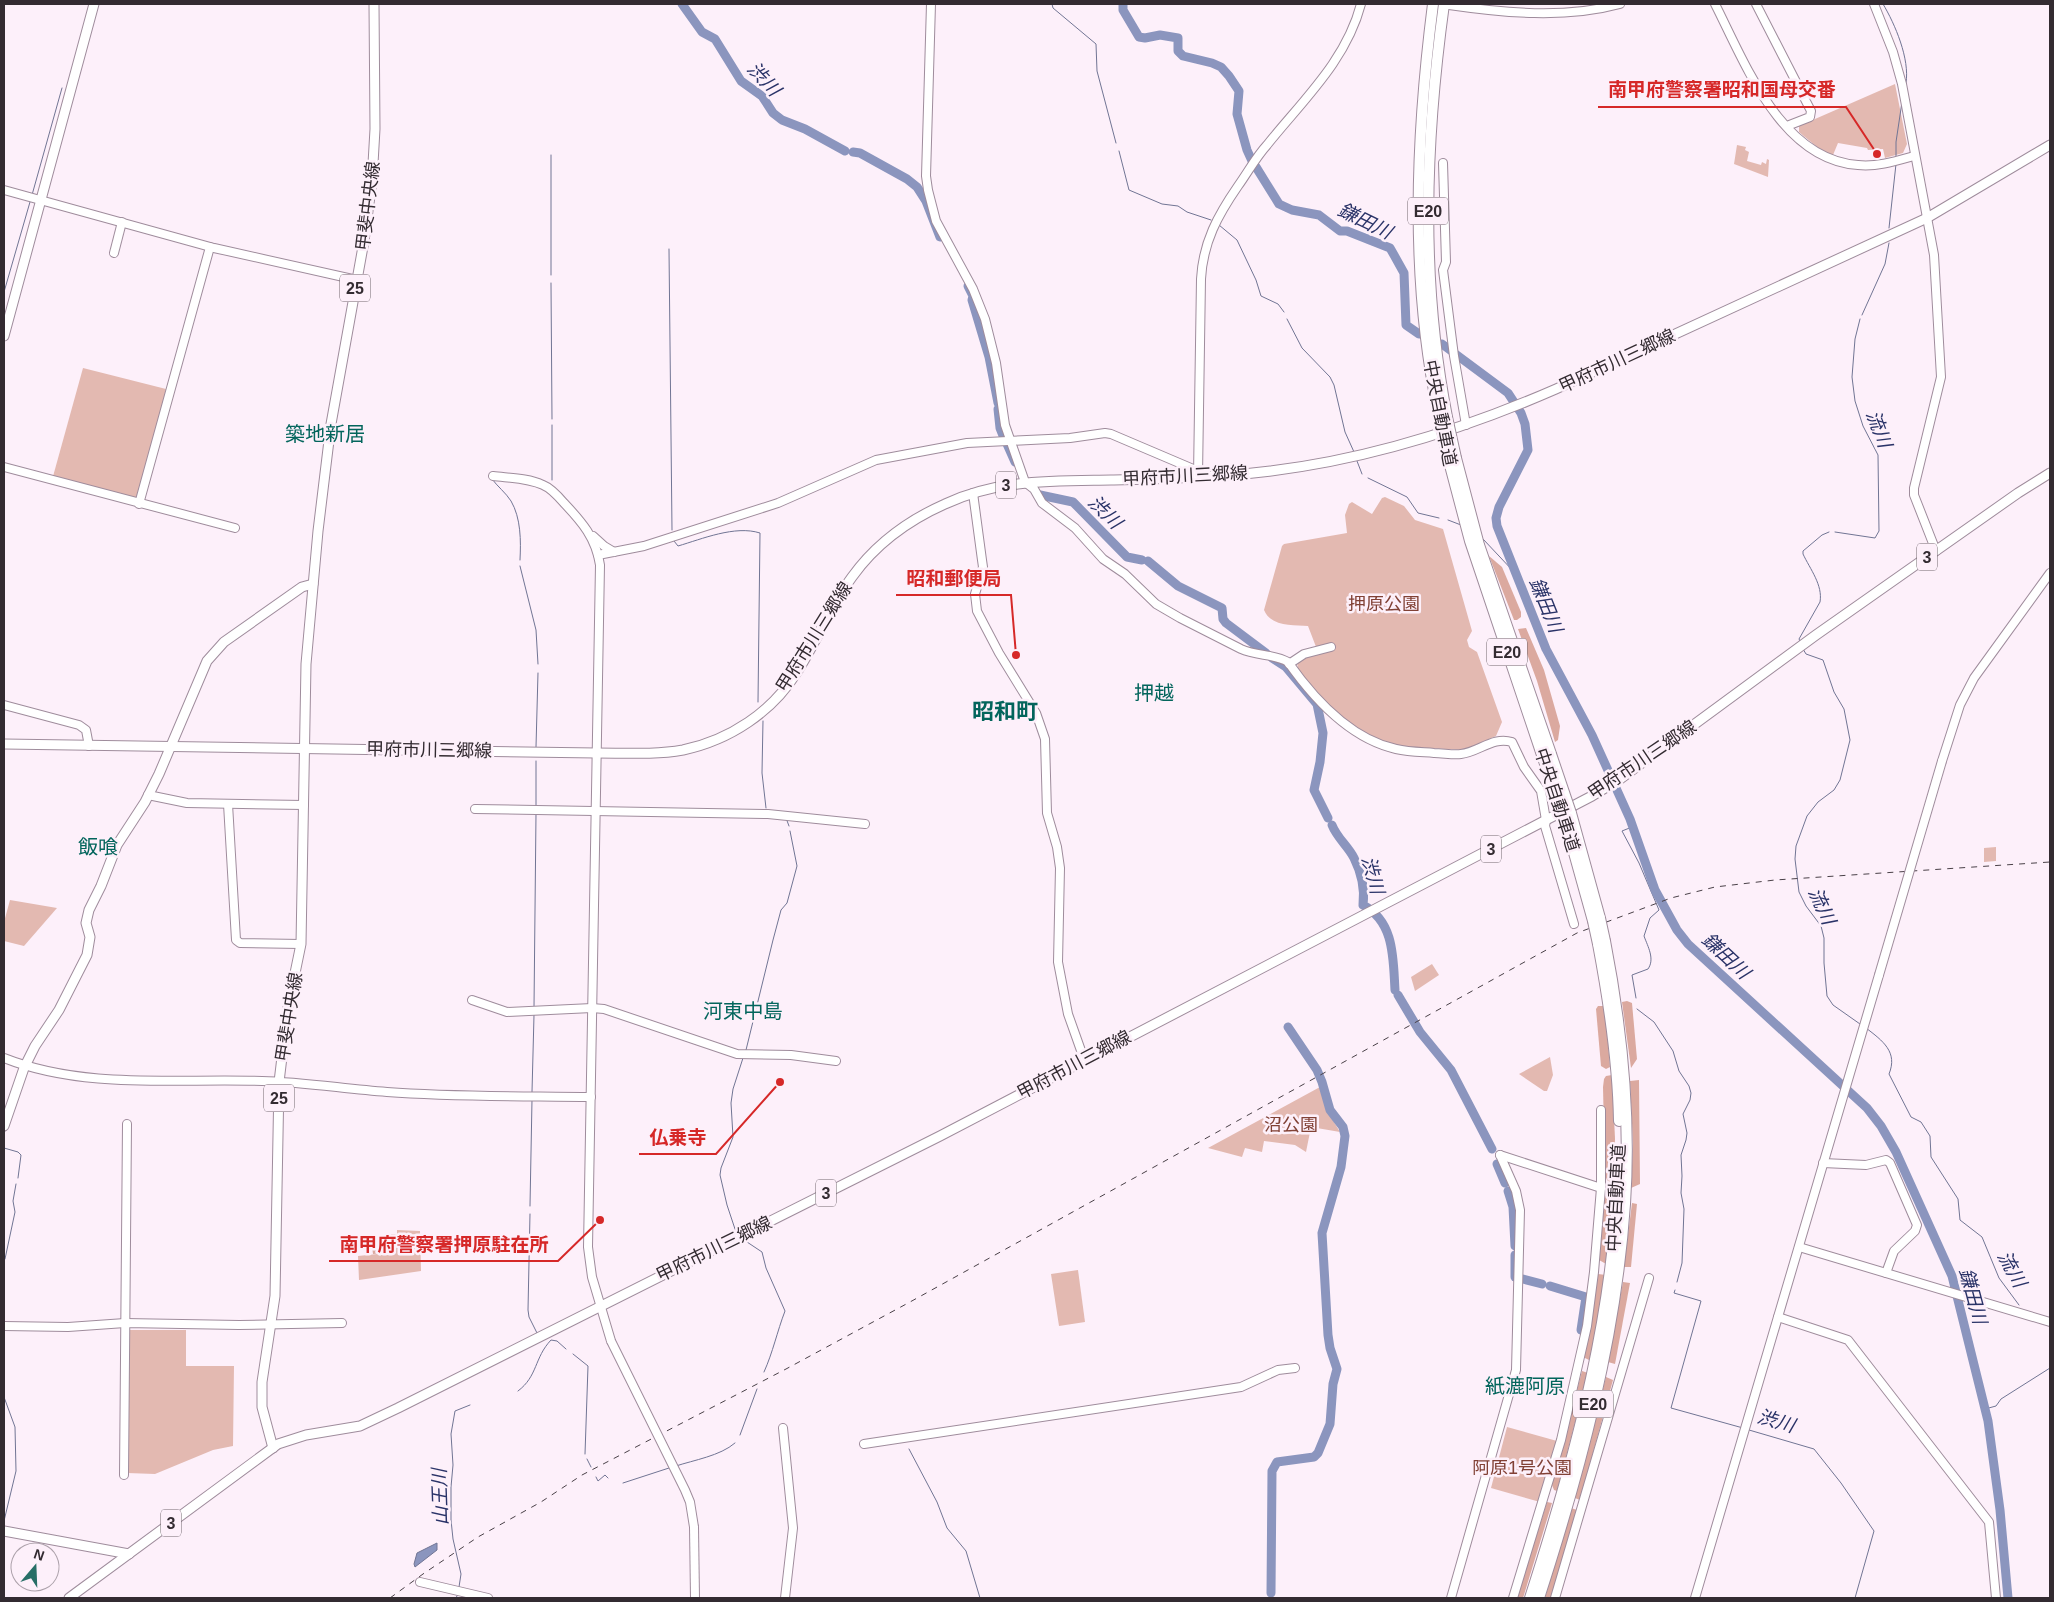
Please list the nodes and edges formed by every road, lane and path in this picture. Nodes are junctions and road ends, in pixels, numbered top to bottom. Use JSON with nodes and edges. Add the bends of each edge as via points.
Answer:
{"nodes":[{"id":1,"x":94,"y":4,"type":"edge"},
{"id":2,"x":374,"y":4,"type":"edge"},
{"id":3,"x":931,"y":4,"type":"edge"},
{"id":4,"x":1361,"y":4,"type":"edge"},
{"id":5,"x":1433,"y":4,"type":"edge"},
{"id":6,"x":1446,"y":4,"type":"edge"},
{"id":7,"x":1620,"y":4,"type":"edge"},
{"id":8,"x":1715,"y":4,"type":"edge"},
{"id":9,"x":1756,"y":4,"type":"edge"},
{"id":10,"x":1874,"y":4,"type":"edge"},
{"id":11,"x":1787,"y":126,"type":"junction"},
{"id":12,"x":2050,"y":145,"type":"edge"},
{"id":13,"x":1914,"y":156,"type":"junction"},
{"id":14,"x":1443,"y":163,"type":"dead end"},
{"id":15,"x":4,"y":190,"type":"edge"},
{"id":16,"x":41,"y":200,"type":"junction"},
{"id":17,"x":1927,"y":218,"type":"junction"},
{"id":18,"x":122,"y":222,"type":"junction"},
{"id":19,"x":210,"y":247,"type":"junction"},
{"id":20,"x":114,"y":253,"type":"dead end"},
{"id":21,"x":357,"y":280,"type":"junction"},
{"id":22,"x":4,"y":336,"type":"edge"},
{"id":23,"x":1466,"y":424,"type":"junction"},
{"id":24,"x":1009,"y":440,"type":"junction"},
{"id":25,"x":1452,"y":456,"type":"junction"},
{"id":26,"x":4,"y":467,"type":"edge"},
{"id":27,"x":2050,"y":473,"type":"edge"},
{"id":28,"x":1198,"y":474,"type":"junction"},
{"id":29,"x":493,"y":476,"type":"dead end"},
{"id":30,"x":1025,"y":482,"type":"junction"},
{"id":31,"x":973,"y":493,"type":"junction"},
{"id":32,"x":139,"y":504,"type":"junction"},
{"id":33,"x":235,"y":528,"type":"dead end"},
{"id":34,"x":590,"y":533,"type":"junction"},
{"id":35,"x":1936,"y":551,"type":"junction"},
{"id":36,"x":614,"y":552,"type":"junction"},
{"id":37,"x":598,"y":555,"type":"junction"},
{"id":38,"x":2050,"y":573,"type":"edge"},
{"id":39,"x":313,"y":584,"type":"junction"},
{"id":40,"x":1331,"y":647,"type":"dead end"},
{"id":41,"x":1289,"y":664,"type":"junction"},
{"id":42,"x":4,"y":705,"type":"edge"},
{"id":43,"x":4,"y":744,"type":"edge"},
{"id":44,"x":89,"y":746,"type":"junction"},
{"id":45,"x":171,"y":747,"type":"junction"},
{"id":46,"x":305,"y":748,"type":"junction"},
{"id":47,"x":596,"y":753,"type":"junction"},
{"id":48,"x":148,"y":795,"type":"junction"},
{"id":49,"x":228,"y":804,"type":"junction"},
{"id":50,"x":304,"y":805,"type":"junction"},
{"id":51,"x":475,"y":809,"type":"dead end"},
{"id":52,"x":596,"y":811,"type":"junction"},
{"id":53,"x":1546,"y":820,"type":"junction"},
{"id":54,"x":865,"y":824,"type":"dead end"},
{"id":55,"x":1574,"y":924,"type":"dead end"},
{"id":56,"x":301,"y":944,"type":"junction"},
{"id":57,"x":472,"y":1000,"type":"dead end"},
{"id":58,"x":592,"y":1008,"type":"junction"},
{"id":59,"x":4,"y":1058,"type":"edge"},
{"id":60,"x":1084,"y":1059,"type":"junction"},
{"id":61,"x":836,"y":1061,"type":"dead end"},
{"id":62,"x":25,"y":1066,"type":"junction"},
{"id":63,"x":279,"y":1082,"type":"junction"},
{"id":64,"x":591,"y":1097,"type":"junction"},
{"id":65,"x":1601,"y":1110,"type":"dead end"},
{"id":66,"x":127,"y":1124,"type":"dead end"},
{"id":67,"x":4,"y":1126,"type":"edge"},
{"id":68,"x":1823,"y":1163,"type":"junction"},
{"id":69,"x":1601,"y":1188,"type":"junction"},
{"id":70,"x":1621,"y":1205,"type":"junction"},
{"id":71,"x":1798,"y":1247,"type":"junction"},
{"id":72,"x":1886,"y":1273,"type":"junction"},
{"id":73,"x":1649,"y":1278,"type":"dead end"},
{"id":74,"x":600,"y":1306,"type":"junction"},
{"id":75,"x":1778,"y":1317,"type":"junction"},
{"id":76,"x":2050,"y":1322,"type":"edge"},
{"id":77,"x":125,"y":1323,"type":"junction"},
{"id":78,"x":342,"y":1323,"type":"dead end"},
{"id":79,"x":271,"y":1325,"type":"junction"},
{"id":80,"x":4,"y":1326,"type":"edge"},
{"id":81,"x":1295,"y":1368,"type":"dead end"},
{"id":82,"x":783,"y":1428,"type":"dead end"},
{"id":83,"x":864,"y":1444,"type":"dead end"},
{"id":84,"x":273,"y":1448,"type":"junction"},
{"id":85,"x":124,"y":1476,"type":"dead end"},
{"id":86,"x":4,"y":1531,"type":"edge"},
{"id":87,"x":129,"y":1554,"type":"junction"},
{"id":88,"x":420,"y":1582,"type":"dead end"},
{"id":89,"x":69,"y":1598,"type":"edge"},
{"id":90,"x":488,"y":1598,"type":"edge"},
{"id":91,"x":695,"y":1598,"type":"edge"},
{"id":92,"x":785,"y":1598,"type":"edge"},
{"id":93,"x":1451,"y":1598,"type":"edge"},
{"id":94,"x":1513,"y":1598,"type":"edge"},
{"id":95,"x":1530,"y":1598,"type":"edge"},
{"id":96,"x":1538,"y":1598,"type":"edge"},
{"id":97,"x":1555,"y":1598,"type":"edge"},
{"id":98,"x":1695,"y":1598,"type":"edge"},
{"id":99,"x":1996,"y":1598,"type":"edge"}],
"edges":[{"from":1,"to":16,"type":"main road"},
{"from":2,"to":21,"type":"main road","name":"甲斐中央線","number":"25","via":[[374,155]]},
{"from":3,"to":24,"type":"street","via":[[928,190],[936,220],[973,288],[985,319]]},
{"from":4,"to":28,"type":"street","via":[[1333,64],[1266,146],[1222,210],[1207,242],[1201,279]]},
{"from":5,"to":25,"type":"highway","name":"中央自動車道","number":"E20","bridge":true,"via":[[1423,112],[1420,253],[1425,326],[1438,411]]},
{"from":6,"to":7,"type":"street","via":[[1542,13],[1594,10]]},
{"from":6,"to":25,"type":"highway","name":"中央自動車道","number":"E20","bridge":true,"via":[[1432,112],[1428,237],[1433,325]]},
{"from":8,"to":11,"type":"street","via":[[1762,98]]},
{"from":9,"to":11,"type":"street","via":[[1811,111],[1810,117]]},
{"from":10,"to":13,"type":"street","via":[[1896,63]]},
{"from":11,"to":13,"type":"street","via":[[1822,157],[1831,160],[1867,166]]},
{"from":12,"to":17,"type":"main road","name":"甲府市川三郷線","number":"3"},
{"from":13,"to":17,"type":"street"},
{"from":14,"to":23,"type":"street","via":[[1446,262],[1443,270]]},
{"from":15,"to":16,"type":"street"},
{"from":16,"to":18,"type":"street"},
{"from":16,"to":22,"type":"main road"},
{"from":17,"to":23,"type":"main road","name":"甲府市川三郷線","number":"3","via":[[1521,405]]},
{"from":17,"to":35,"type":"street","via":[[1934,255],[1942,370],[1914,488]]},
{"from":18,"to":19,"type":"street"},
{"from":18,"to":20,"type":"street"},
{"from":19,"to":21,"type":"street"},
{"from":19,"to":32,"type":"street"},
{"from":21,"to":39,"type":"main road","name":"甲斐中央線","number":"25","via":[[331,424]]},
{"from":23,"to":28,"type":"main road","name":"甲府市川三郷線","number":"3","via":[[1416,440],[1313,465],[1261,472]]},
{"from":24,"to":28,"type":"street","via":[[1112,434]]},
{"from":24,"to":30,"type":"street"},
{"from":24,"to":36,"type":"street","via":[[967,443],[876,460],[778,502],[644,546]]},
{"from":25,"to":70,"type":"highway","name":"中央自動車道","number":"E20","bridge":true,"via":[[1467,520],[1567,815],[1596,920],[1616,1065]]},
{"from":26,"to":32,"type":"street"},
{"from":27,"to":35,"type":"main road","name":"甲府市川三郷線","number":"3"},
{"from":28,"to":30,"type":"main road","name":"甲府市川三郷線","number":"3"},
{"from":29,"to":34,"type":"street","via":[[543,484]]},
{"from":30,"to":31,"type":"main road","name":"甲府市川三郷線","number":"3"},
{"from":30,"to":41,"type":"street","via":[[1034,489],[1042,503],[1074,528],[1103,559],[1166,611],[1251,653],[1283,659]]},
{"from":31,"to":47,"type":"main road","name":"甲府市川三郷線","number":"3","via":[[926,512],[898,530],[874,552],[837,599],[789,684],[770,705],[740,728],[682,750]]},
{"from":31,"to":60,"type":"street","via":[[983,567],[975,594],[976,611],[1036,713],[1045,739],[1047,813],[1060,868],[1058,962],[1068,1014]]},
{"from":32,"to":33,"type":"street"},
{"from":34,"to":36,"type":"street"},
{"from":34,"to":37,"type":"street"},
{"from":35,"to":53,"type":"main road","name":"甲府市川三郷線","number":"3","via":[[1608,787]]},
{"from":36,"to":37,"type":"street"},
{"from":37,"to":47,"type":"street"},
{"from":38,"to":68,"type":"street","bridge":true,"via":[[1974,678],[1960,705]]},
{"from":39,"to":45,"type":"main road","via":[[302,587],[213,652],[202,669]]},
{"from":39,"to":46,"type":"main road","name":"甲斐中央線","number":"25","via":[[306,664]]},
{"from":40,"to":41,"type":"street","via":[[1304,654]]},
{"from":41,"to":53,"type":"street","via":[[1339,720],[1385,746],[1406,751],[1458,754],[1498,741],[1512,742],[1541,791]]},
{"from":42,"to":44,"type":"street","via":[[79,725],[86,730]]},
{"from":43,"to":44,"type":"main road","name":"甲府市川三郷線","number":"3"},
{"from":44,"to":45,"type":"main road","name":"甲府市川三郷線","number":"3"},
{"from":45,"to":46,"type":"main road","name":"甲府市川三郷線","number":"3"},
{"from":45,"to":48,"type":"main road"},
{"from":46,"to":47,"type":"main road","name":"甲府市川三郷線","number":"3"},
{"from":46,"to":50,"type":"main road","name":"甲斐中央線","number":"25"},
{"from":47,"to":52,"type":"street"},
{"from":48,"to":49,"type":"street","via":[[187,803]]},
{"from":48,"to":62,"type":"main road","via":[[117,845],[91,905],[86,923],[89,945],[80,970]]},
{"from":49,"to":50,"type":"street"},
{"from":49,"to":56,"type":"street","via":[[236,940],[240,943]]},
{"from":50,"to":56,"type":"main road","name":"甲斐中央線","number":"25"},
{"from":51,"to":52,"type":"street"},
{"from":52,"to":54,"type":"street","via":[[768,814]]},
{"from":52,"to":58,"type":"street"},
{"from":53,"to":55,"type":"street","via":[[1545,826]]},
{"from":53,"to":60,"type":"main road","name":"甲府市川三郷線","number":"3"},
{"from":56,"to":63,"type":"main road","name":"甲斐中央線","number":"25","via":[[288,1007]]},
{"from":57,"to":58,"type":"street","via":[[507,1012]]},
{"from":58,"to":61,"type":"street","via":[[612,1011],[738,1054],[791,1055]]},
{"from":58,"to":64,"type":"street"},
{"from":59,"to":62,"type":"street"},
{"from":60,"to":74,"type":"main road","name":"甲府市川三郷線","number":"3","via":[[847,1183]]},
{"from":62,"to":63,"type":"street","via":[[58,1074],[103,1078]]},
{"from":62,"to":67,"type":"main road"},
{"from":63,"to":64,"type":"street","via":[[433,1094]]},
{"from":63,"to":79,"type":"main road","name":"甲斐中央線","number":"25","via":[[275,1296]]},
{"from":64,"to":74,"type":"street","via":[[588,1246]]},
{"from":65,"to":69,"type":"street"},
{"from":66,"to":77,"type":"street"},
{"from":68,"to":71,"type":"street"},
{"from":68,"to":72,"type":"street","via":[[1866,1165],[1886,1160],[1890,1163],[1917,1225],[1894,1252]]},
{"from":69,"to":93,"type":"street","via":[[1500,1155],[1516,1191],[1520,1210],[1516,1370]]},
{"from":69,"to":94,"type":"street","via":[[1587,1326],[1561,1440]]},
{"from":70,"to":95,"type":"highway","name":"中央自動車道","number":"E20","via":[[1605,1316],[1591,1381],[1564,1487]]},
{"from":70,"to":96,"type":"highway","name":"中央自動車道","number":"E20","via":[[1611,1318],[1598,1382]]},
{"from":71,"to":72,"type":"street"},
{"from":71,"to":75,"type":"street"},
{"from":72,"to":76,"type":"street"},
{"from":73,"to":97,"type":"street"},
{"from":74,"to":84,"type":"main road","name":"甲府市川三郷線","number":"3","via":[[360,1426],[306,1435]]},
{"from":74,"to":91,"type":"street","bridge":true,"via":[[611,1341],[690,1502],[694,1527]]},
{"from":75,"to":98,"type":"street"},
{"from":75,"to":99,"type":"street","via":[[1848,1340],[1989,1522]]},
{"from":77,"to":79,"type":"street"},
{"from":77,"to":80,"type":"street"},
{"from":77,"to":85,"type":"street"},
{"from":78,"to":79,"type":"street"},
{"from":79,"to":84,"type":"main road","name":"甲斐中央線","number":"25","via":[[263,1371],[262,1407]]},
{"from":81,"to":83,"type":"street","via":[[1278,1370],[1241,1387]]},
{"from":82,"to":92,"type":"street","via":[[793,1528]]},
{"from":84,"to":87,"type":"main road","name":"甲府市川三郷線","number":"3"},
{"from":86,"to":87,"type":"main road"},
{"from":87,"to":89,"type":"main road","name":"甲府市川三郷線","number":"3"},
{"from":88,"to":90,"type":"street"}]}
